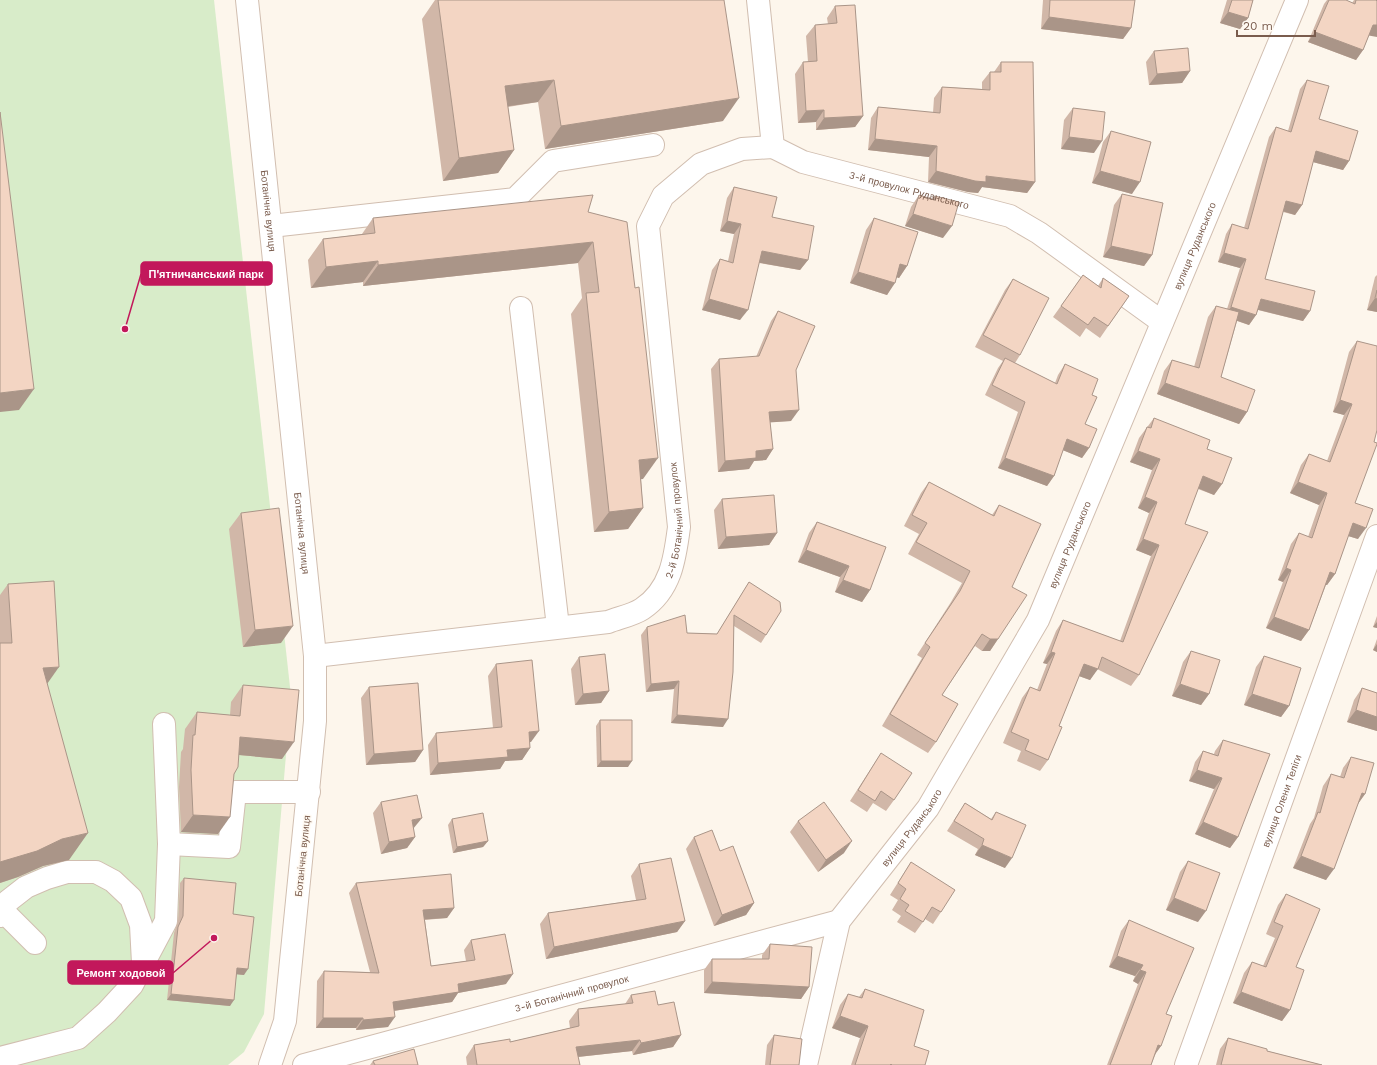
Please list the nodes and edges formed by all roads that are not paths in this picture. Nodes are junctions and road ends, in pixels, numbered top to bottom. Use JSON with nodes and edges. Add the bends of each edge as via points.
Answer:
{"nodes":[{"id":1,"x":247,"y":0,"type":"edge"},
{"id":2,"x":758,"y":0,"type":"edge"},
{"id":3,"x":1297,"y":0,"type":"edge"},
{"id":4,"x":653,"y":145,"type":"dead end"},
{"id":5,"x":773,"y":147,"type":"junction"},
{"id":6,"x":271,"y":226,"type":"junction"},
{"id":7,"x":521,"y":308,"type":"dead end"},
{"id":8,"x":1162,"y":322,"type":"junction"},
{"id":9,"x":1377,"y":536,"type":"edge"},
{"id":10,"x":558,"y":627,"type":"junction"},
{"id":11,"x":315,"y":656,"type":"junction"},
{"id":12,"x":164,"y":724,"type":"dead end"},
{"id":13,"x":309,"y":792,"type":"junction"},
{"id":14,"x":169,"y":844,"type":"junction"},
{"id":15,"x":1,"y":913,"type":"edge"},
{"id":16,"x":839,"y":921,"type":"junction"},
{"id":17,"x":35,"y":943,"type":"dead end"},
{"id":18,"x":143,"y":963,"type":"junction"},
{"id":19,"x":0,"y":1058,"type":"edge"},
{"id":20,"x":270,"y":1065,"type":"edge"},
{"id":21,"x":304,"y":1065,"type":"edge"},
{"id":22,"x":806,"y":1065,"type":"edge"},
{"id":23,"x":1186,"y":1065,"type":"edge"}],
"edges":[{"from":1,"to":6,"type":"street","name":"Ботанічна вулиця"},
{"from":2,"to":5,"type":"street"},
{"from":3,"to":8,"type":"street","name":"вулиця Руданського"},
{"from":4,"to":6,"type":"street","via":[[553,161],[516,199]]},
{"from":5,"to":8,"type":"street","name":"3-й провулок Руданського","via":[[803,162],[1010,216],[1039,233]]},
{"from":5,"to":10,"type":"street","name":"2-й Ботанічний провулок","via":[[742,149],[701,164],[663,196],[648,226],[680,527],[674,563],[664,588],[642,609],[608,622]]},
{"from":6,"to":11,"type":"street","name":"Ботанічна вулиця"},
{"from":7,"to":10,"type":"street"},
{"from":8,"to":16,"type":"street","name":"вулиця Руданського","via":[[1038,620],[928,808]]},
{"from":9,"to":23,"type":"street","name":"вулиця Олени Теліги"},
{"from":10,"to":11,"type":"street","name":"2-й Ботанічний провулок"},
{"from":11,"to":13,"type":"street","name":"Ботанічна вулиця","via":[[315,721]]},
{"from":12,"to":14,"type":"street"},
{"from":13,"to":14,"type":"street","via":[[235,792],[229,847]]},
{"from":13,"to":20,"type":"street","name":"Ботанічна вулиця","via":[[285,1021]]},
{"from":14,"to":18,"type":"street","via":[[166,921]]},
{"from":15,"to":17,"type":"street"},
{"from":15,"to":18,"type":"street","via":[[8,901],[26,887],[68,872],[96,872],[113,881],[131,898],[141,925]]},
{"from":16,"to":21,"type":"street","name":"3-й Ботанічний провулок"},
{"from":16,"to":22,"type":"street","name":"вулиця Руданського"},
{"from":18,"to":19,"type":"street","via":[[132,985],[78,1038]]}]}
